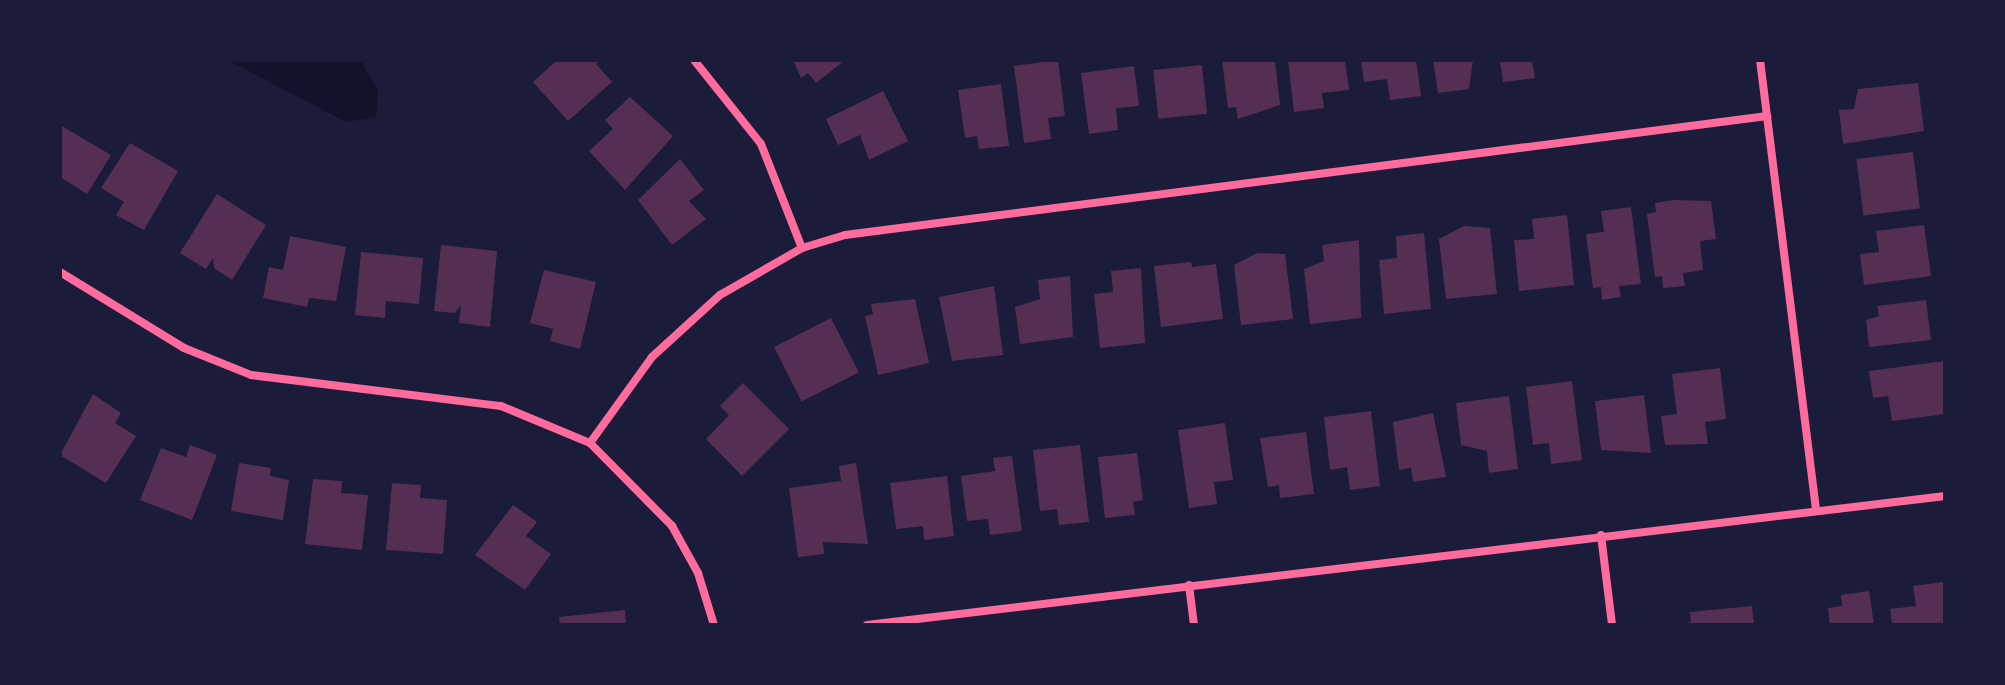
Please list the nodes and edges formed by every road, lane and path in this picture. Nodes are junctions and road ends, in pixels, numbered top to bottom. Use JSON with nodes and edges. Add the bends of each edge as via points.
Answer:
{"nodes":[{"id":1,"x":694,"y":60,"type":"edge"},
{"id":2,"x":1760,"y":60,"type":"edge"},
{"id":3,"x":1767,"y":116,"type":"junction"},
{"id":4,"x":802,"y":248,"type":"junction"},
{"id":5,"x":60,"y":272,"type":"edge"},
{"id":6,"x":590,"y":443,"type":"junction"},
{"id":7,"x":1945,"y":496,"type":"edge"},
{"id":8,"x":1816,"y":508,"type":"junction"},
{"id":9,"x":1601,"y":535,"type":"junction"},
{"id":10,"x":1189,"y":585,"type":"junction"},
{"id":11,"x":714,"y":625,"type":"edge"},
{"id":12,"x":867,"y":625,"type":"edge"},
{"id":13,"x":1194,"y":625,"type":"edge"},
{"id":14,"x":1612,"y":625,"type":"edge"}],
"edges":[{"from":1,"to":4,"type":"street","via":[[761,144]]},
{"from":2,"to":3,"type":"street"},
{"from":3,"to":4,"type":"street","via":[[897,223]]},
{"from":3,"to":8,"type":"street"},
{"from":4,"to":6,"type":"street","via":[[687,322]]},
{"from":5,"to":6,"type":"street","via":[[184,348],[251,375],[501,406]]},
{"from":6,"to":11,"type":"street","via":[[672,526],[698,573]]},
{"from":7,"to":8,"type":"street"},
{"from":8,"to":9,"type":"street"},
{"from":9,"to":10,"type":"street"},
{"from":9,"to":14,"type":"street"},
{"from":10,"to":12,"type":"street"},
{"from":10,"to":13,"type":"street"}]}
